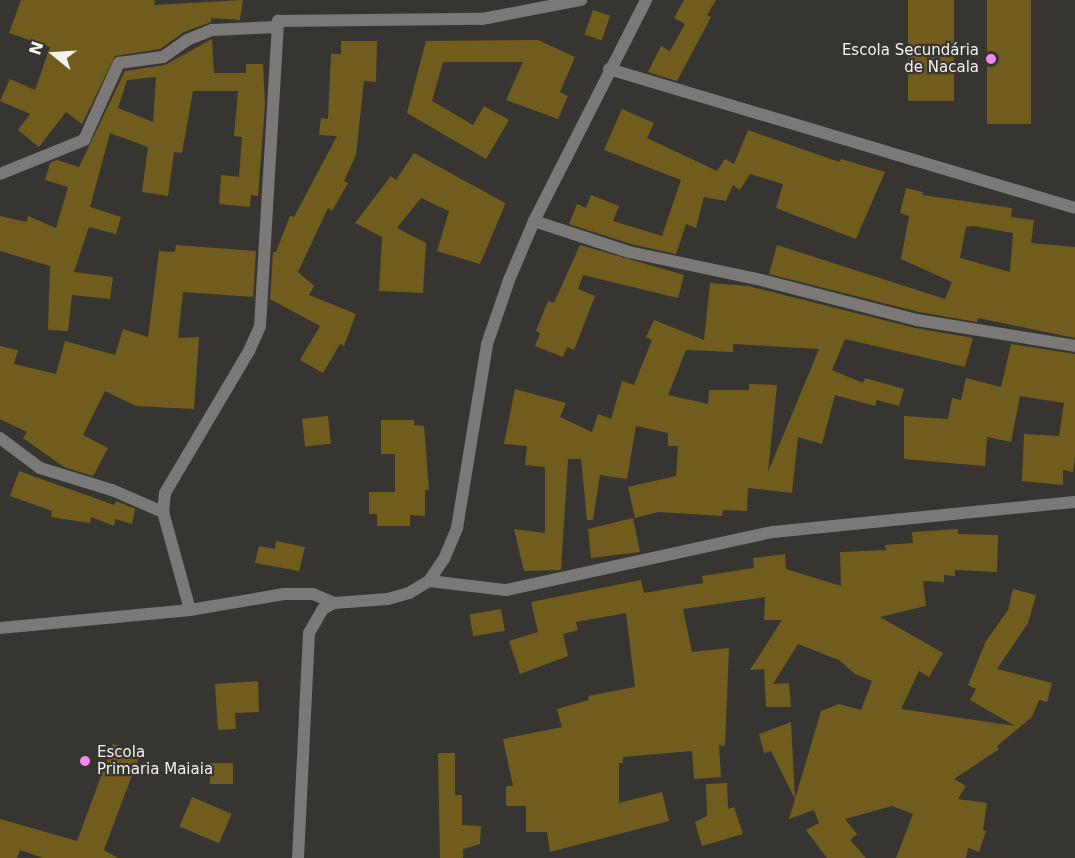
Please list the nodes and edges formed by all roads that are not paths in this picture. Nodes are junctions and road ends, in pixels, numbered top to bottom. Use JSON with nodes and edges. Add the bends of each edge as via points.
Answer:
{"nodes":[{"id":1,"x":581,"y":0,"type":"edge"},
{"id":2,"x":646,"y":0,"type":"edge"},
{"id":3,"x":277,"y":27,"type":"junction"},
{"id":4,"x":609,"y":69,"type":"junction"},
{"id":5,"x":0,"y":174,"type":"edge"},
{"id":6,"x":1075,"y":208,"type":"edge"},
{"id":7,"x":534,"y":221,"type":"junction"},
{"id":8,"x":1075,"y":346,"type":"edge"},
{"id":9,"x":0,"y":438,"type":"edge"},
{"id":10,"x":1075,"y":502,"type":"edge"},
{"id":11,"x":163,"y":512,"type":"junction"},
{"id":12,"x":429,"y":581,"type":"junction"},
{"id":13,"x":334,"y":603,"type":"junction"},
{"id":14,"x":190,"y":610,"type":"junction"},
{"id":15,"x":0,"y":628,"type":"edge"},
{"id":16,"x":298,"y":858,"type":"edge"}],
"edges":[{"from":1,"to":3,"type":"street","via":[[482,19],[278,21]]},
{"from":2,"to":4,"type":"street"},
{"from":3,"to":5,"type":"street","via":[[212,30],[187,40],[163,57],[119,63],[84,140]]},
{"from":3,"to":11,"type":"street","via":[[260,326],[249,351],[176,470],[165,493]]},
{"from":4,"to":6,"type":"street"},
{"from":4,"to":7,"type":"street"},
{"from":7,"to":8,"type":"street","via":[[629,252],[757,279],[917,320]]},
{"from":7,"to":12,"type":"street","via":[[487,344],[457,528]]},
{"from":9,"to":11,"type":"street","via":[[40,468],[112,490]]},
{"from":10,"to":12,"type":"street","via":[[773,532],[506,590]]},
{"from":11,"to":14,"type":"street"},
{"from":12,"to":13,"type":"street","via":[[388,599]]},
{"from":13,"to":14,"type":"street","via":[[313,594],[284,594]]},
{"from":13,"to":16,"type":"street","via":[[322,609],[309,633]]},
{"from":14,"to":15,"type":"street"}]}
